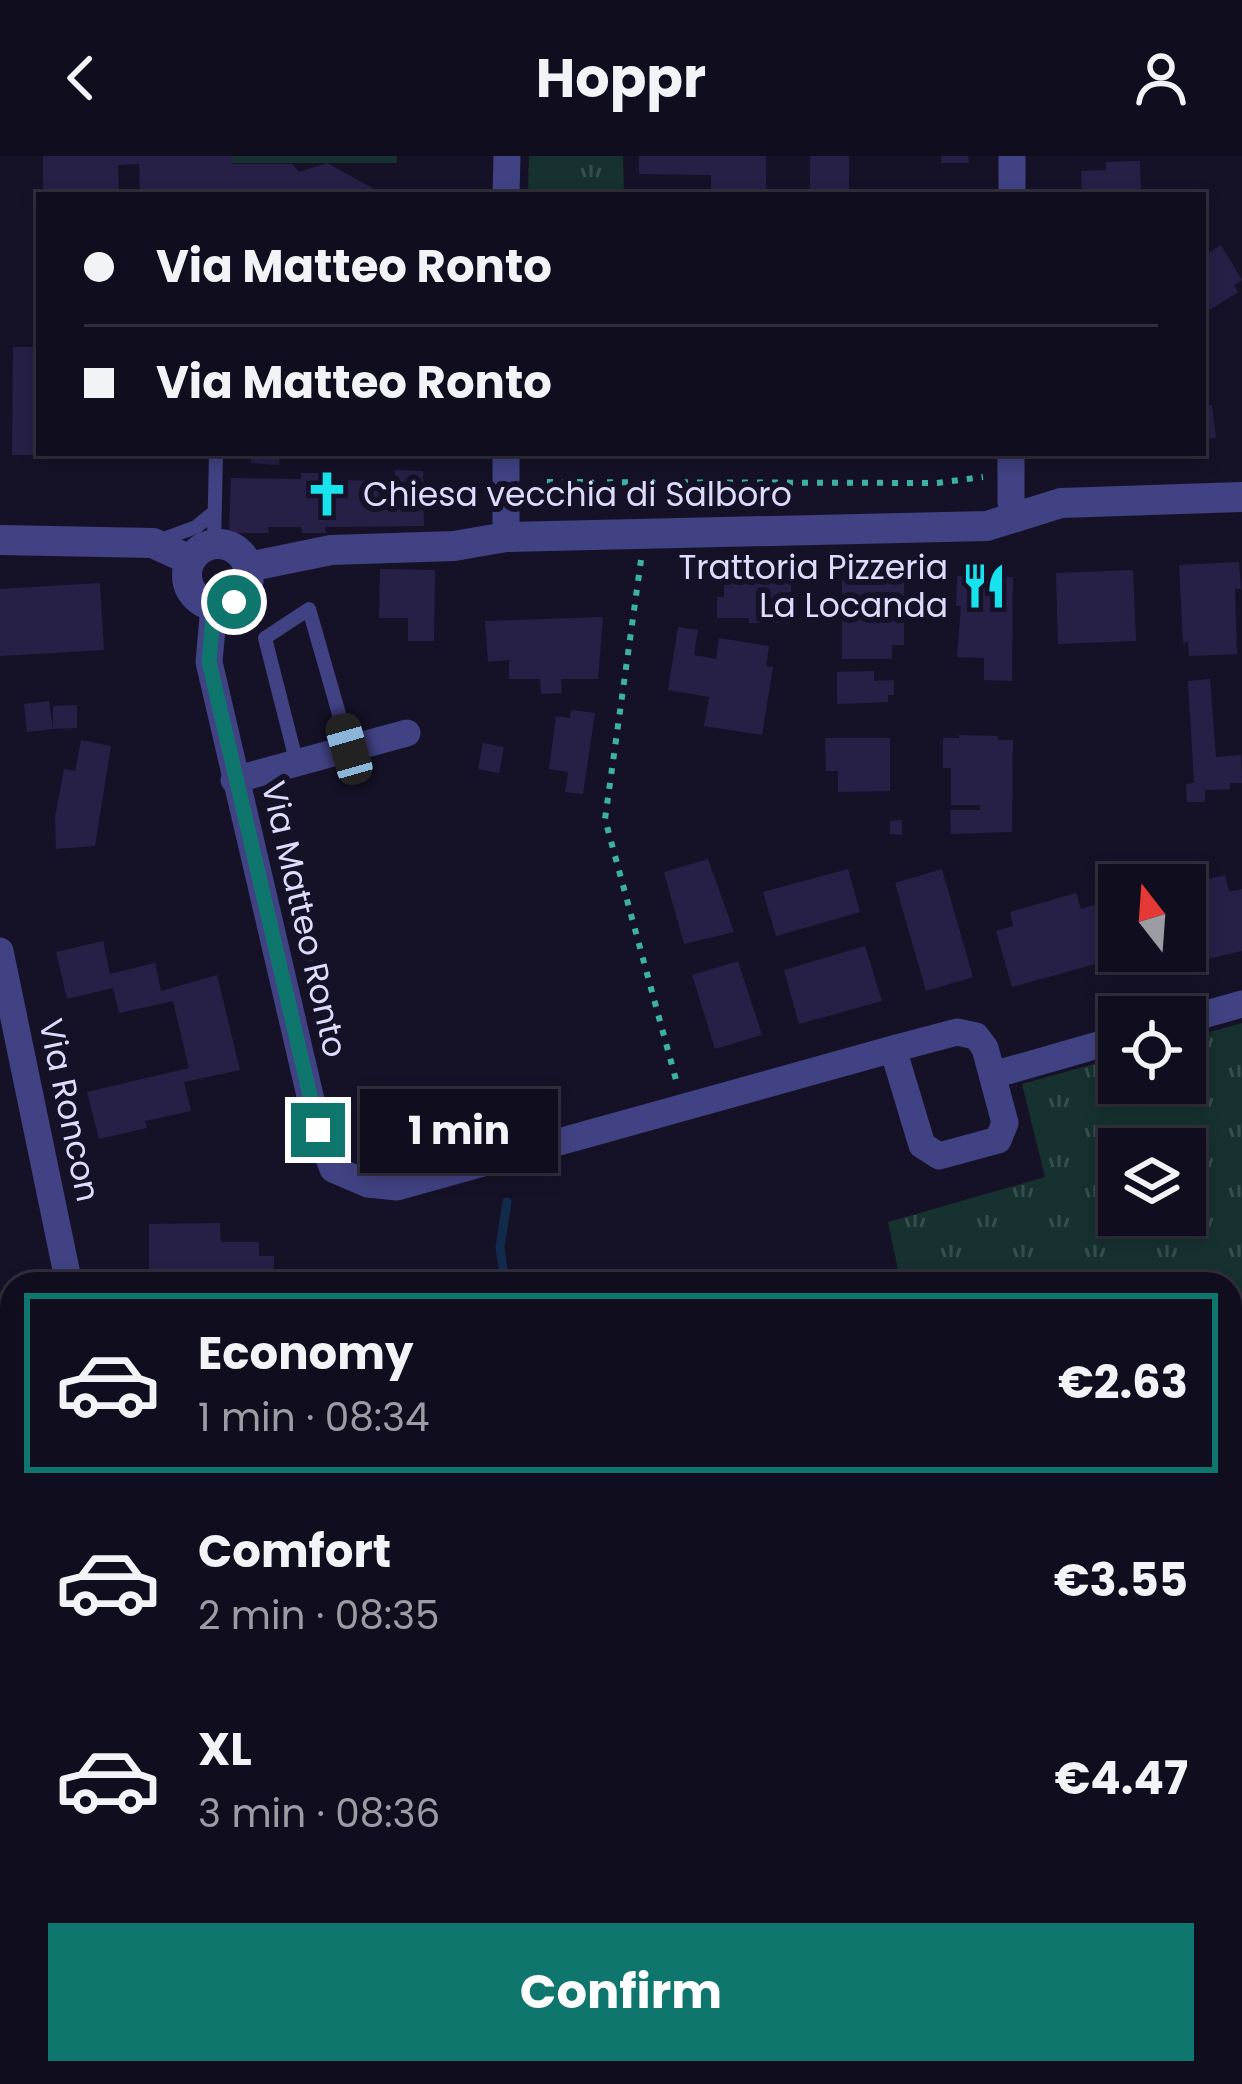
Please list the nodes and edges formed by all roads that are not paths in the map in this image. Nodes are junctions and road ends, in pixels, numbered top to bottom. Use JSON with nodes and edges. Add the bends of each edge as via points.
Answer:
{"nodes":[{"id":1,"x":506,"y":156,"type":"edge"},
{"id":2,"x":1012,"y":156,"type":"edge"},
{"id":3,"x":506,"y":192,"type":"edge"},
{"id":4,"x":1012,"y":192,"type":"edge"},
{"id":5,"x":216,"y":456,"type":"edge"},
{"id":6,"x":506,"y":456,"type":"edge"},
{"id":7,"x":1011,"y":456,"type":"edge"},
{"id":8,"x":1242,"y":497,"type":"edge"},
{"id":9,"x":1017,"y":518,"type":"junction"},
{"id":10,"x":506,"y":537,"type":"junction"},
{"id":11,"x":0,"y":540,"type":"edge"},
{"id":12,"x":205,"y":540,"type":"junction"},
{"id":13,"x":152,"y":543,"type":"junction"},
{"id":14,"x":248,"y":567,"type":"junction"},
{"id":15,"x":214,"y":606,"type":"junction"},
{"id":16,"x":407,"y":734,"type":"dead end"},
{"id":17,"x":349,"y":749,"type":"junction"},
{"id":18,"x":297,"y":764,"type":"junction"},
{"id":19,"x":234,"y":780,"type":"junction"},
{"id":20,"x":0,"y":951,"type":"edge"},
{"id":21,"x":1242,"y":1004,"type":"edge"},
{"id":22,"x":1206,"y":1014,"type":"edge"},
{"id":23,"x":1098,"y":1045,"type":"edge"},
{"id":24,"x":893,"y":1049,"type":"junction"},
{"id":25,"x":12,"y":1069,"type":"edge"},
{"id":26,"x":993,"y":1075,"type":"junction"},
{"id":27,"x":66,"y":1272,"type":"edge"}],
"edges":[{"from":1,"to":3,"type":"street"},
{"from":2,"to":4,"type":"street"},
{"from":5,"to":12,"type":"lane"},
{"from":6,"to":10,"type":"street"},
{"from":7,"to":9,"type":"street"},
{"from":8,"to":9,"type":"street","via":[[1061,503]]},
{"from":9,"to":10,"type":"street","via":[[970,527]]},
{"from":10,"to":14,"type":"street","via":[[331,550]]},
{"from":11,"to":13,"type":"street"},
{"from":12,"to":13,"type":"street"},
{"from":12,"to":13,"type":"lane","via":[[196,526]]},
{"from":12,"to":14,"type":"street","via":[[232,547]]},
{"from":12,"to":15,"type":"street","via":[[187,570],[190,590]]},
{"from":14,"to":15,"type":"street","via":[[242,596]]},
{"from":15,"to":19,"type":"street","name":"Via Matteo Ronto","via":[[209,662]]},
{"from":16,"to":17,"type":"street"},
{"from":17,"to":18,"type":"street"},
{"from":17,"to":18,"type":"lane","via":[[309,609],[265,638]]},
{"from":18,"to":19,"type":"street"},
{"from":19,"to":24,"type":"street","name":"Via Matteo Ronto","via":[[318,1130],[333,1169],[368,1184],[398,1187]]},
{"from":20,"to":25,"type":"street","name":"Via Roncon"},
{"from":21,"to":22,"type":"street"},
{"from":23,"to":26,"type":"street"},
{"from":24,"to":26,"type":"street","name":"Via Matteo Ronto","via":[[976,1036]]},
{"from":24,"to":26,"type":"street","via":[[922,1145],[939,1156],[998,1140],[1005,1123]]},
{"from":25,"to":27,"type":"street","name":"Via Roncon"}]}
